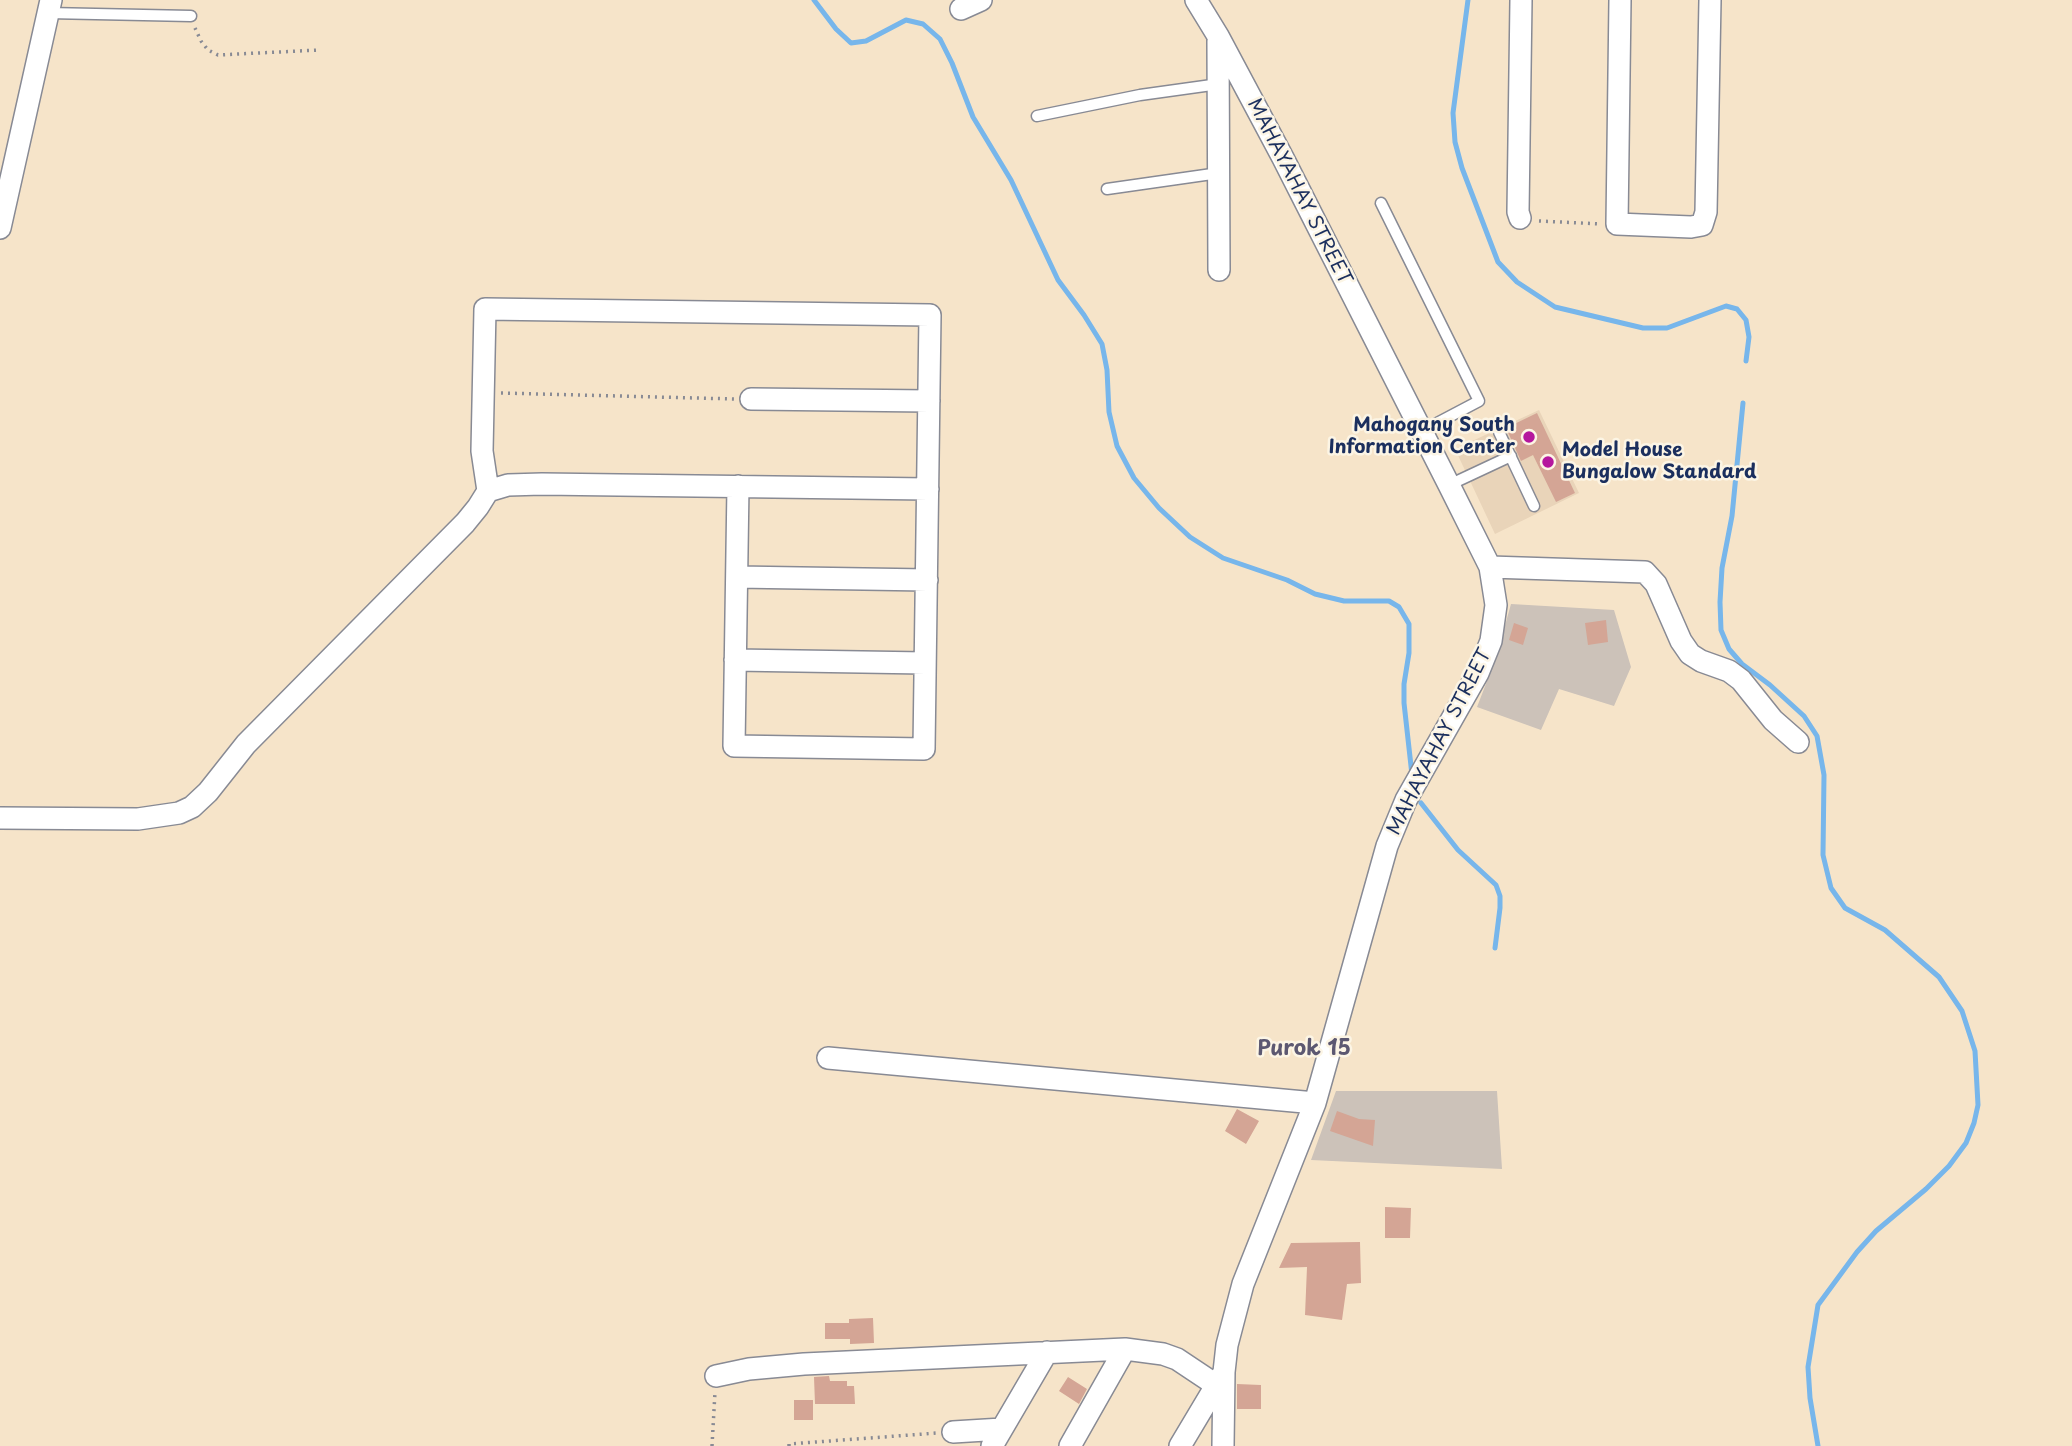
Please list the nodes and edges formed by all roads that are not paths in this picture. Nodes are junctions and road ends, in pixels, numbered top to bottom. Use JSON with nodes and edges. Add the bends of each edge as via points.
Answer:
{"nodes":[{"id":1,"x":981,"y":0,"type":"edge"},
{"id":2,"x":1196,"y":0,"type":"edge"},
{"id":3,"x":1521,"y":0,"type":"edge"},
{"id":4,"x":1620,"y":0,"type":"edge"},
{"id":5,"x":1710,"y":0,"type":"edge"},
{"id":6,"x":49,"y":7,"type":"edge"},
{"id":7,"x":961,"y":9,"type":"dead end"},
{"id":8,"x":191,"y":16,"type":"road end"},
{"id":9,"x":1218,"y":36,"type":"junction"},
{"id":10,"x":1219,"y":85,"type":"junction"},
{"id":11,"x":1037,"y":116,"type":"dead end"},
{"id":12,"x":1219,"y":173,"type":"junction"},
{"id":13,"x":1107,"y":189,"type":"dead end"},
{"id":14,"x":1381,"y":203,"type":"dead end"},
{"id":15,"x":1520,"y":218,"type":"road end"},
{"id":16,"x":0,"y":228,"type":"edge"},
{"id":17,"x":1219,"y":270,"type":"dead end"},
{"id":18,"x":751,"y":399,"type":"road end"},
{"id":19,"x":929,"y":401,"type":"junction"},
{"id":20,"x":1422,"y":431,"type":"junction"},
{"id":21,"x":1499,"y":432,"type":"dead end"},
{"id":22,"x":1511,"y":456,"type":"junction"},
{"id":23,"x":1450,"y":485,"type":"junction"},
{"id":24,"x":738,"y":486,"type":"junction"},
{"id":25,"x":928,"y":489,"type":"junction"},
{"id":26,"x":488,"y":491,"type":"junction"},
{"id":27,"x":1534,"y":506,"type":"dead end"},
{"id":28,"x":1490,"y":567,"type":"junction"},
{"id":29,"x":737,"y":577,"type":"junction"},
{"id":30,"x":926,"y":580,"type":"junction"},
{"id":31,"x":736,"y":660,"type":"junction"},
{"id":32,"x":925,"y":663,"type":"junction"},
{"id":33,"x":1798,"y":742,"type":"dead end"},
{"id":34,"x":0,"y":818,"type":"edge"},
{"id":35,"x":828,"y":1058,"type":"dead end"},
{"id":36,"x":1315,"y":1103,"type":"junction"},
{"id":37,"x":1125,"y":1349,"type":"junction"},
{"id":38,"x":1047,"y":1352,"type":"junction"},
{"id":39,"x":716,"y":1376,"type":"road end"},
{"id":40,"x":1220,"y":1379,"type":"junction"},
{"id":41,"x":953,"y":1432,"type":"road end"},
{"id":42,"x":997,"y":1438,"type":"edge"},
{"id":43,"x":1070,"y":1446,"type":"edge"},
{"id":44,"x":1180,"y":1446,"type":"edge"},
{"id":45,"x":1223,"y":1446,"type":"edge"}],
"edges":[{"from":1,"to":7,"type":"street"},
{"from":2,"to":9,"type":"street","name":"MAHAYAHAY STREET"},
{"from":3,"to":15,"type":"street"},
{"from":4,"to":5,"type":"street","via":[[1617,224],[1697,227],[1706,219]]},
{"from":6,"to":8,"type":"lane"},
{"from":6,"to":16,"type":"street"},
{"from":9,"to":10,"type":"street"},
{"from":9,"to":20,"type":"street","name":"MAHAYAHAY STREET"},
{"from":10,"to":11,"type":"lane"},
{"from":10,"to":12,"type":"street"},
{"from":12,"to":13,"type":"lane"},
{"from":12,"to":17,"type":"street"},
{"from":14,"to":20,"type":"lane","via":[[1479,401]]},
{"from":18,"to":19,"type":"street"},
{"from":19,"to":25,"type":"street"},
{"from":19,"to":26,"type":"street","via":[[930,315],[485,309],[482,451]]},
{"from":20,"to":23,"type":"street","name":"MAHAYAHAY STREET"},
{"from":21,"to":22,"type":"lane"},
{"from":22,"to":23,"type":"lane"},
{"from":22,"to":27,"type":"lane"},
{"from":23,"to":28,"type":"street","name":"MAHAYAHAY STREET"},
{"from":24,"to":25,"type":"street"},
{"from":24,"to":26,"type":"street","via":[[522,484]]},
{"from":24,"to":29,"type":"street"},
{"from":25,"to":30,"type":"street"},
{"from":26,"to":34,"type":"street","via":[[466,523],[246,744],[192,807],[138,819]]},
{"from":28,"to":33,"type":"street","via":[[1645,572],[1656,584],[1690,654],[1741,680],[1773,720]]},
{"from":28,"to":36,"type":"street","name":"MAHAYAHAY STREET","via":[[1496,604],[1491,641],[1391,835]]},
{"from":29,"to":30,"type":"street"},
{"from":29,"to":31,"type":"street"},
{"from":30,"to":32,"type":"street"},
{"from":31,"to":32,"type":"street"},
{"from":31,"to":32,"type":"street","via":[[734,747],[924,749]]},
{"from":35,"to":36,"type":"street"},
{"from":36,"to":40,"type":"street","name":"MAHAYAHAY STREET","via":[[1243,1284]]},
{"from":37,"to":38,"type":"street"},
{"from":37,"to":40,"type":"street","via":[[1163,1354]]},
{"from":37,"to":43,"type":"street"},
{"from":38,"to":39,"type":"street","via":[[774,1366]]},
{"from":38,"to":42,"type":"street"},
{"from":40,"to":44,"type":"street"},
{"from":40,"to":45,"type":"street","name":"MAHAYAHAY STREET"},
{"from":41,"to":42,"type":"street"}]}
